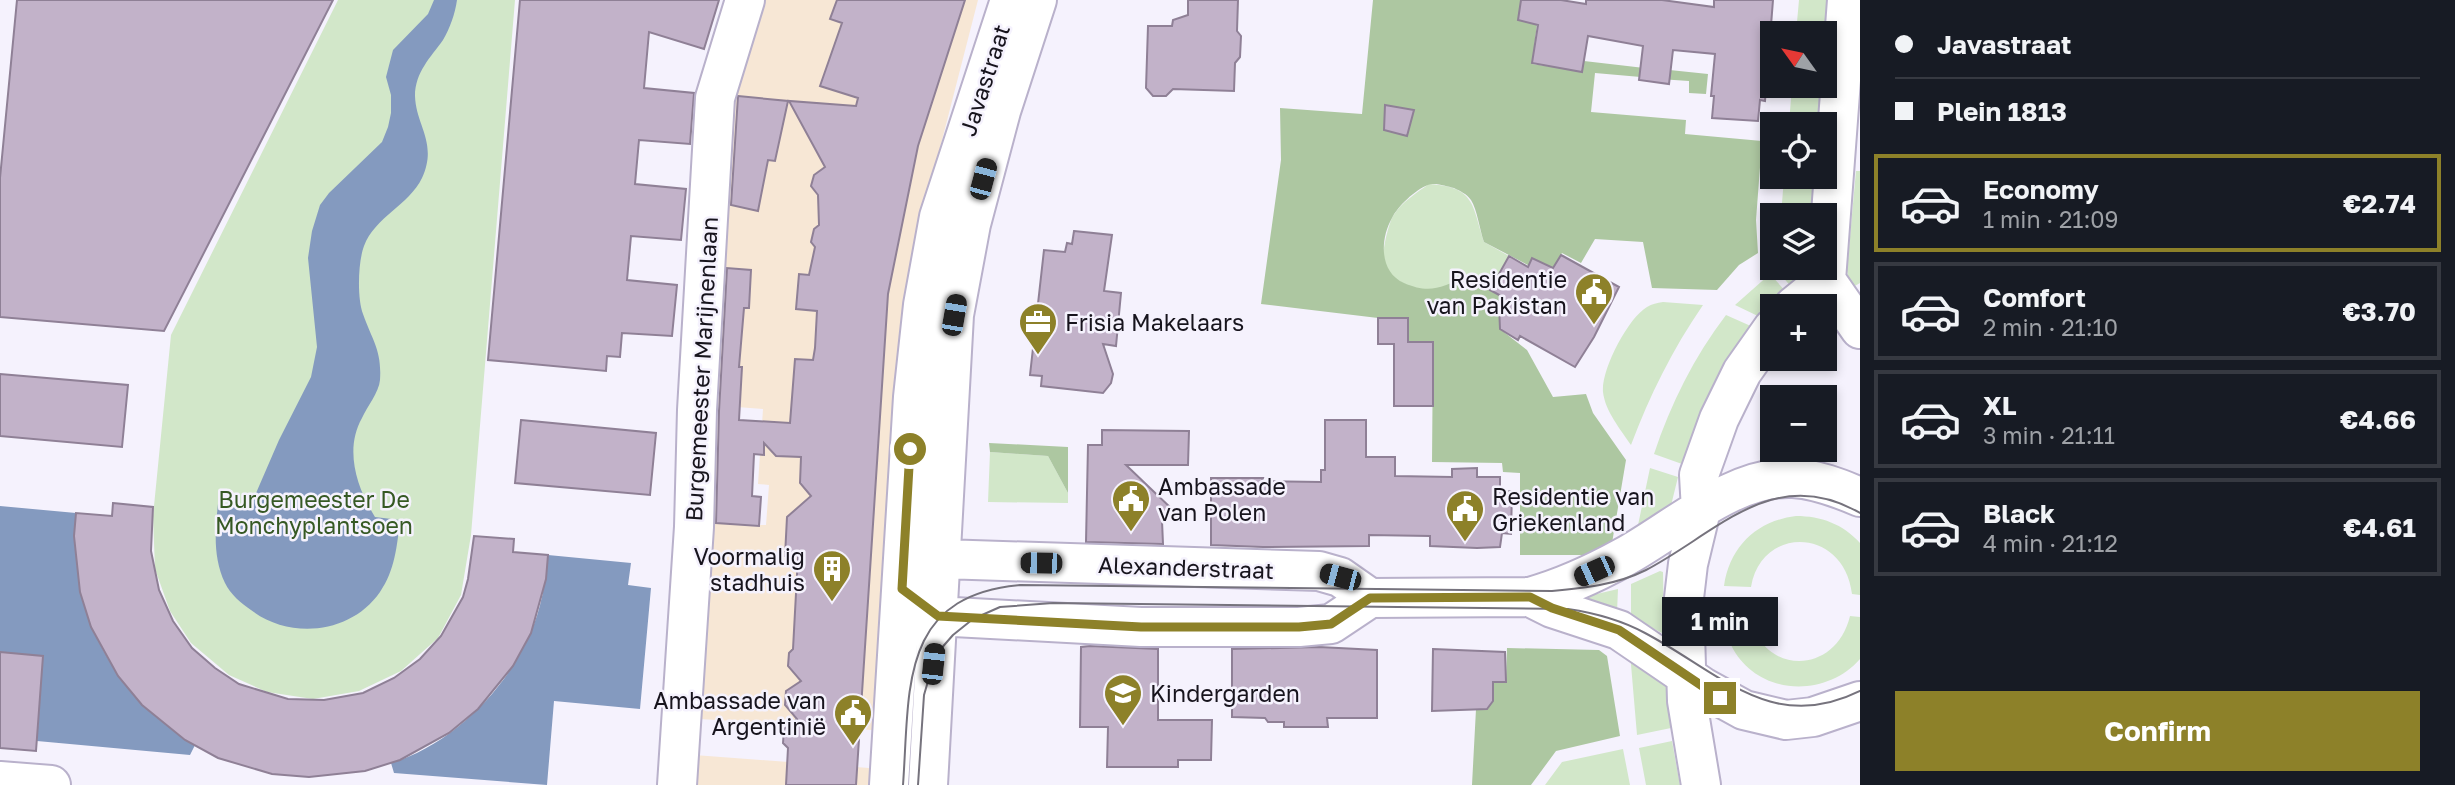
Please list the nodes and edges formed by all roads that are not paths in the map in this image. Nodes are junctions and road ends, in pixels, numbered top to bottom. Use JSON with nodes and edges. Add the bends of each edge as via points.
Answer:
{"nodes":[{"id":1,"x":745,"y":0,"type":"edge"},
{"id":2,"x":1010,"y":0,"type":"edge"},
{"id":3,"x":1037,"y":0,"type":"edge"},
{"id":4,"x":1847,"y":0,"type":"edge"},
{"id":5,"x":1832,"y":203,"type":"edge"},
{"id":6,"x":1826,"y":280,"type":"joint"},
{"id":7,"x":1809,"y":294,"type":"edge"},
{"id":8,"x":1860,"y":329,"type":"edge"},
{"id":9,"x":1760,"y":346,"type":"edge"},
{"id":10,"x":1860,"y":498,"type":"edge"},
{"id":11,"x":1701,"y":510,"type":"junction"},
{"id":12,"x":942,"y":559,"type":"junction"},
{"id":13,"x":902,"y":589,"type":"junction"},
{"id":14,"x":1530,"y":597,"type":"junction"},
{"id":15,"x":1370,"y":598,"type":"junction"},
{"id":16,"x":938,"y":616,"type":"junction"},
{"id":17,"x":1686,"y":676,"type":"junction"},
{"id":18,"x":1860,"y":701,"type":"edge"},
{"id":19,"x":0,"y":780,"type":"edge"},
{"id":20,"x":51,"y":785,"type":"edge"},
{"id":21,"x":677,"y":785,"type":"edge"},
{"id":22,"x":890,"y":785,"type":"edge"},
{"id":23,"x":928,"y":785,"type":"edge"},
{"id":24,"x":1701,"y":785,"type":"edge"}],
"edges":[{"from":1,"to":21,"type":"street","name":"Burgemeester Marijnenlaan","via":[[715,98]]},
{"from":2,"to":13,"type":"street","name":"Javastraat","via":[[939,217],[913,397]]},
{"from":3,"to":12,"type":"street","name":"Javastraat","via":[[974,211],[954,315]]},
{"from":4,"to":5,"type":"street"},
{"from":6,"to":7,"type":"street"},
{"from":6,"to":8,"type":"street"},
{"from":9,"to":11,"type":"street","via":[[1719,419],[1699,475]]},
{"from":10,"to":11,"type":"street","via":[[1792,478],[1735,491]]},
{"from":11,"to":14,"type":"street","via":[[1624,558]]},
{"from":11,"to":17,"type":"street","via":[[1684,598]]},
{"from":12,"to":13,"type":"street"},
{"from":12,"to":15,"type":"street","name":"Alexanderstraat","via":[[1319,571],[1340,577]]},
{"from":12,"to":16,"type":"street","name":"Javastraat"},
{"from":13,"to":16,"type":"street"},
{"from":13,"to":22,"type":"street","name":"Javastraat"},
{"from":14,"to":15,"type":"street"},
{"from":14,"to":17,"type":"street","via":[[1619,630]]},
{"from":15,"to":16,"type":"street","via":[[1331,624],[1299,627],[1141,627]]},
{"from":16,"to":23,"type":"street","name":"Javastraat"},
{"from":17,"to":18,"type":"street","via":[[1744,710],[1786,720],[1813,717]]},
{"from":17,"to":24,"type":"street"},
{"from":19,"to":20,"type":"street"}]}
